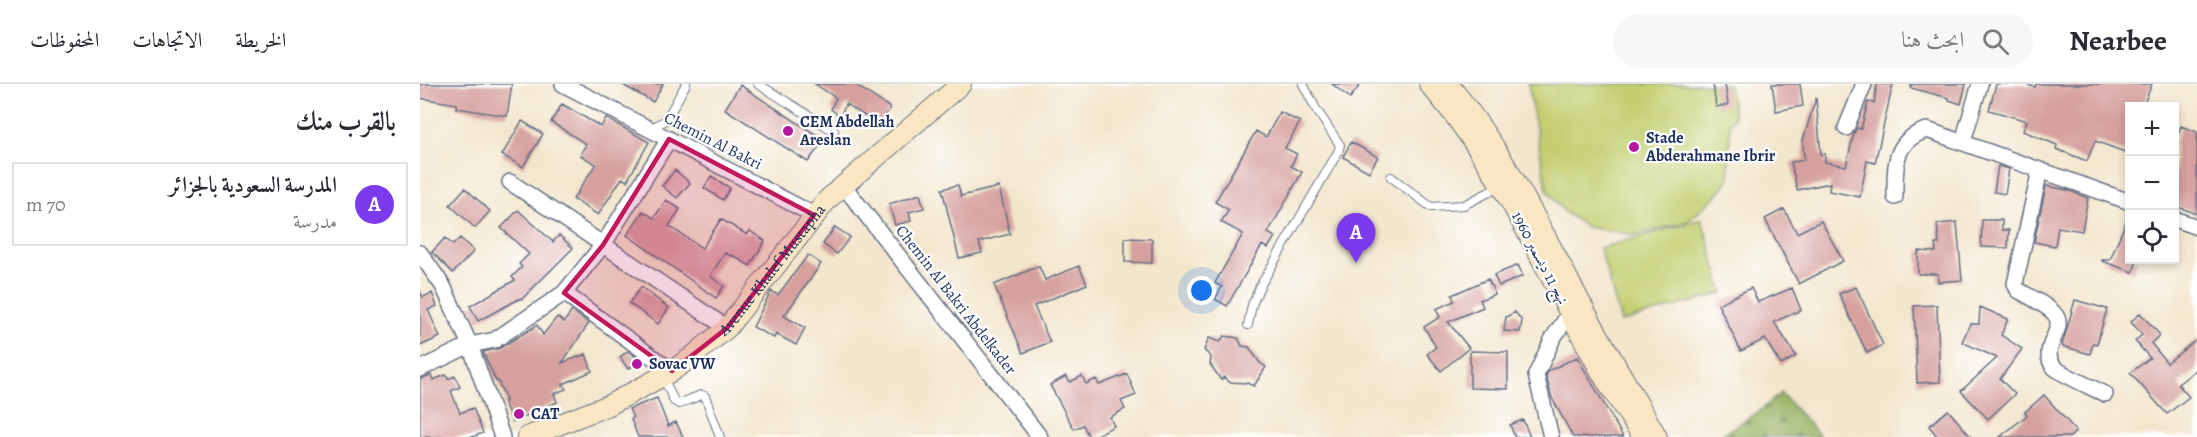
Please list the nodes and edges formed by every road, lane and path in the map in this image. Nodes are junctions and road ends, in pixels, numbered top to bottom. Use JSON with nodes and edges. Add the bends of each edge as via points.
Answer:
{"nodes":[{"id":1,"x":563,"y":84,"type":"edge"},
{"id":2,"x":686,"y":84,"type":"edge"},
{"id":3,"x":758,"y":84,"type":"edge"},
{"id":4,"x":961,"y":84,"type":"edge"},
{"id":5,"x":1303,"y":84,"type":"edge"},
{"id":6,"x":1429,"y":84,"type":"edge"},
{"id":7,"x":1448,"y":84,"type":"edge"},
{"id":8,"x":1864,"y":84,"type":"edge"},
{"id":9,"x":1980,"y":84,"type":"edge"},
{"id":10,"x":1846,"y":128,"type":"dead end"},
{"id":11,"x":650,"y":129,"type":"junction"},
{"id":12,"x":834,"y":131,"type":"dead end"},
{"id":13,"x":669,"y":139,"type":"junction"},
{"id":14,"x":1963,"y":141,"type":"junction"},
{"id":15,"x":2040,"y":170,"type":"junction"},
{"id":16,"x":1391,"y":177,"type":"dead end"},
{"id":17,"x":510,"y":182,"type":"dead end"},
{"id":18,"x":843,"y":186,"type":"junction"},
{"id":19,"x":1500,"y":186,"type":"junction"},
{"id":20,"x":1895,"y":197,"type":"dead end"},
{"id":21,"x":2125,"y":200,"type":"edge"},
{"id":22,"x":814,"y":215,"type":"junction"},
{"id":23,"x":2179,"y":220,"type":"edge"},
{"id":24,"x":2197,"y":227,"type":"edge"},
{"id":25,"x":603,"y":245,"type":"junction"},
{"id":26,"x":420,"y":253,"type":"edge"},
{"id":27,"x":564,"y":293,"type":"junction"},
{"id":28,"x":1570,"y":313,"type":"junction"},
{"id":29,"x":1248,"y":326,"type":"dead end"},
{"id":30,"x":727,"y":328,"type":"junction"},
{"id":31,"x":470,"y":345,"type":"junction"},
{"id":32,"x":420,"y":369,"type":"edge"},
{"id":33,"x":667,"y":374,"type":"junction"},
{"id":34,"x":2104,"y":394,"type":"dead end"},
{"id":35,"x":502,"y":437,"type":"edge"},
{"id":36,"x":527,"y":437,"type":"edge"},
{"id":37,"x":720,"y":437,"type":"edge"},
{"id":38,"x":1040,"y":437,"type":"edge"},
{"id":39,"x":1551,"y":437,"type":"edge"},
{"id":40,"x":1643,"y":437,"type":"edge"},
{"id":41,"x":1657,"y":437,"type":"edge"}],
"edges":[{"from":1,"to":11,"type":"street","name":"Chemin Al Bakri"},
{"from":2,"to":11,"type":"lane","via":[[666,120]]},
{"from":3,"to":12,"type":"lane"},
{"from":4,"to":18,"type":"main road","name":"Avenue Khalef Mustapha"},
{"from":5,"to":29,"type":"lane","via":[[1340,145],[1259,288]]},
{"from":6,"to":19,"type":"main road","name":"نهج 11 ديسمبر 1960","via":[[1480,152]]},
{"from":7,"to":41,"type":"main road","name":"نهج 11 ديسمبر 1960","via":[[1475,119],[1534,213]]},
{"from":8,"to":10,"type":"street"},
{"from":9,"to":14,"type":"street"},
{"from":11,"to":13,"type":"street","name":"Chemin Al Bakri"},
{"from":13,"to":22,"type":"street","name":"Chemin Al Bakri"},
{"from":13,"to":25,"type":"street"},
{"from":14,"to":15,"type":"street"},
{"from":14,"to":20,"type":"street","via":[[1927,130],[1914,134],[1898,156]]},
{"from":15,"to":21,"type":"street"},
{"from":15,"to":34,"type":"street","via":[[2015,284],[2018,290],[2055,313],[2059,321],[2049,354],[2055,368]]},
{"from":16,"to":19,"type":"lane","via":[[1431,207],[1464,205]]},
{"from":17,"to":25,"type":"street"},
{"from":18,"to":22,"type":"main road","name":"Avenue Khalef Mustapha"},
{"from":18,"to":38,"type":"street","name":"Chemin Al Bakri Abdelkader"},
{"from":19,"to":28,"type":"main road","name":"نهج 11 ديسمبر 1960"},
{"from":22,"to":30,"type":"main road","name":"Avenue Khalef Mustapha"},
{"from":23,"to":24,"type":"street"},
{"from":25,"to":27,"type":"street"},
{"from":25,"to":30,"type":"street"},
{"from":26,"to":31,"type":"street","via":[[444,286]]},
{"from":27,"to":31,"type":"street","via":[[495,340]]},
{"from":27,"to":33,"type":"street"},
{"from":28,"to":39,"type":"street","via":[[1536,375]]},
{"from":28,"to":40,"type":"main road","name":"نهج 11 ديسمبر 1960","via":[[1604,377]]},
{"from":30,"to":33,"type":"main road","name":"Avenue Khalef Mustapha"},
{"from":31,"to":32,"type":"street"},
{"from":31,"to":35,"type":"street"},
{"from":33,"to":36,"type":"main road","name":"Avenue Khalef Mustapha","via":[[609,405]]},
{"from":33,"to":37,"type":"lane","via":[[674,400],[679,404],[705,396]]}]}
